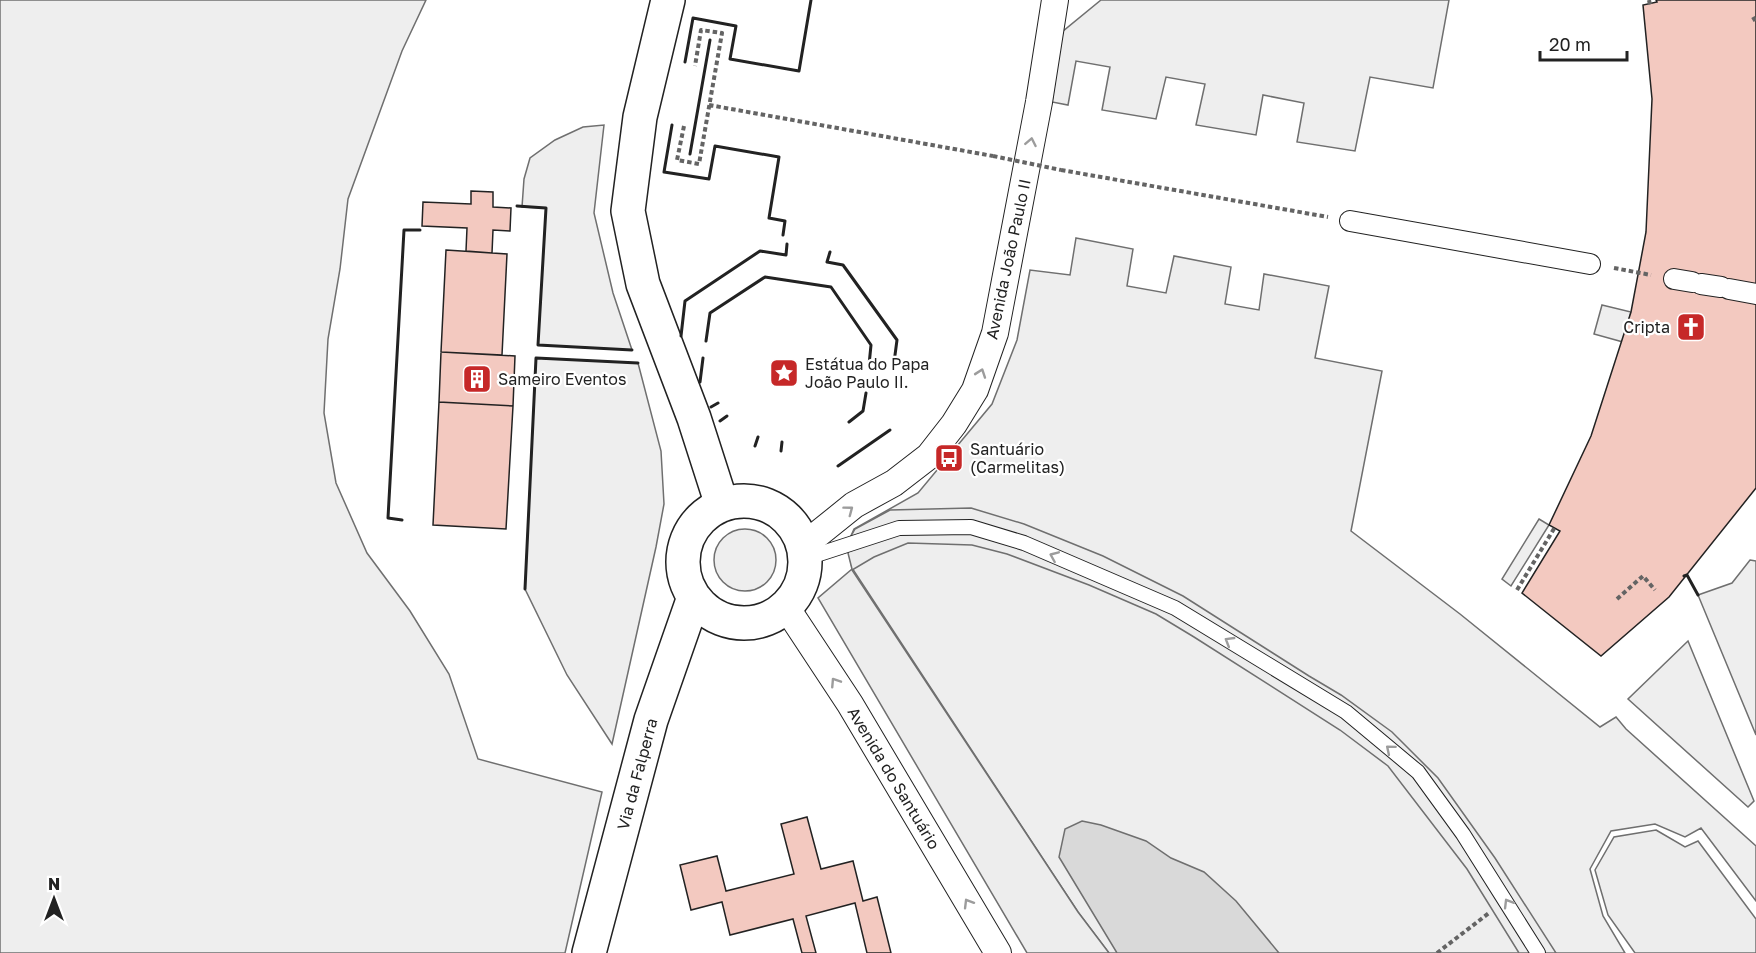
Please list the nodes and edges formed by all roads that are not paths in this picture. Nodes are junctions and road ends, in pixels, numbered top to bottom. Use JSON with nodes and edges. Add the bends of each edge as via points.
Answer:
{"nodes":[{"id":1,"x":668,"y":0,"type":"edge"},
{"id":2,"x":1055,"y":0,"type":"edge"},
{"id":3,"x":1350,"y":221,"type":"road end"},
{"id":4,"x":1590,"y":264,"type":"road end"},
{"id":5,"x":1689,"y":282,"type":"road end"},
{"id":6,"x":1756,"y":294,"type":"edge"},
{"id":7,"x":722,"y":505,"type":"junction"},
{"id":8,"x":804,"y":552,"type":"junction"},
{"id":9,"x":694,"y":597,"type":"junction"},
{"id":10,"x":786,"y":606,"type":"junction"},
{"id":11,"x":589,"y":953,"type":"edge"},
{"id":12,"x":998,"y":953,"type":"edge"},
{"id":13,"x":1538,"y":953,"type":"edge"}],
"edges":[{"from":1,"to":7,"type":"main road","via":[[640,117],[628,211],[643,284]]},
{"from":8,"to":2,"type":"street","name":"Avenida João Paulo II","one_way":true,"via":[[854,505],[894,483],[929,456],[975,390],[995,333]]},
{"from":3,"to":4,"type":"street"},
{"from":5,"to":6,"type":"street"},
{"from":7,"to":8,"type":"main road","via":[[756,502],[772,508],[796,530]]},
{"from":7,"to":9,"type":"main road","via":[[697,523],[688,537],[683,567]]},
{"from":8,"to":10,"type":"main road","via":[[802,581]]},
{"from":13,"to":8,"type":"lane","one_way":true,"via":[[1463,834],[1418,772],[1346,712],[1175,608],[1024,543],[971,527],[899,528]]},
{"from":9,"to":10,"type":"main road","via":[[720,619],[738,622],[771,617]]},
{"from":9,"to":11,"type":"main road","name":"Via da Falperra","via":[[651,720]]},
{"from":12,"to":10,"type":"street","name":"Avenida do Santuário","one_way":true,"via":[[850,704]]}]}
